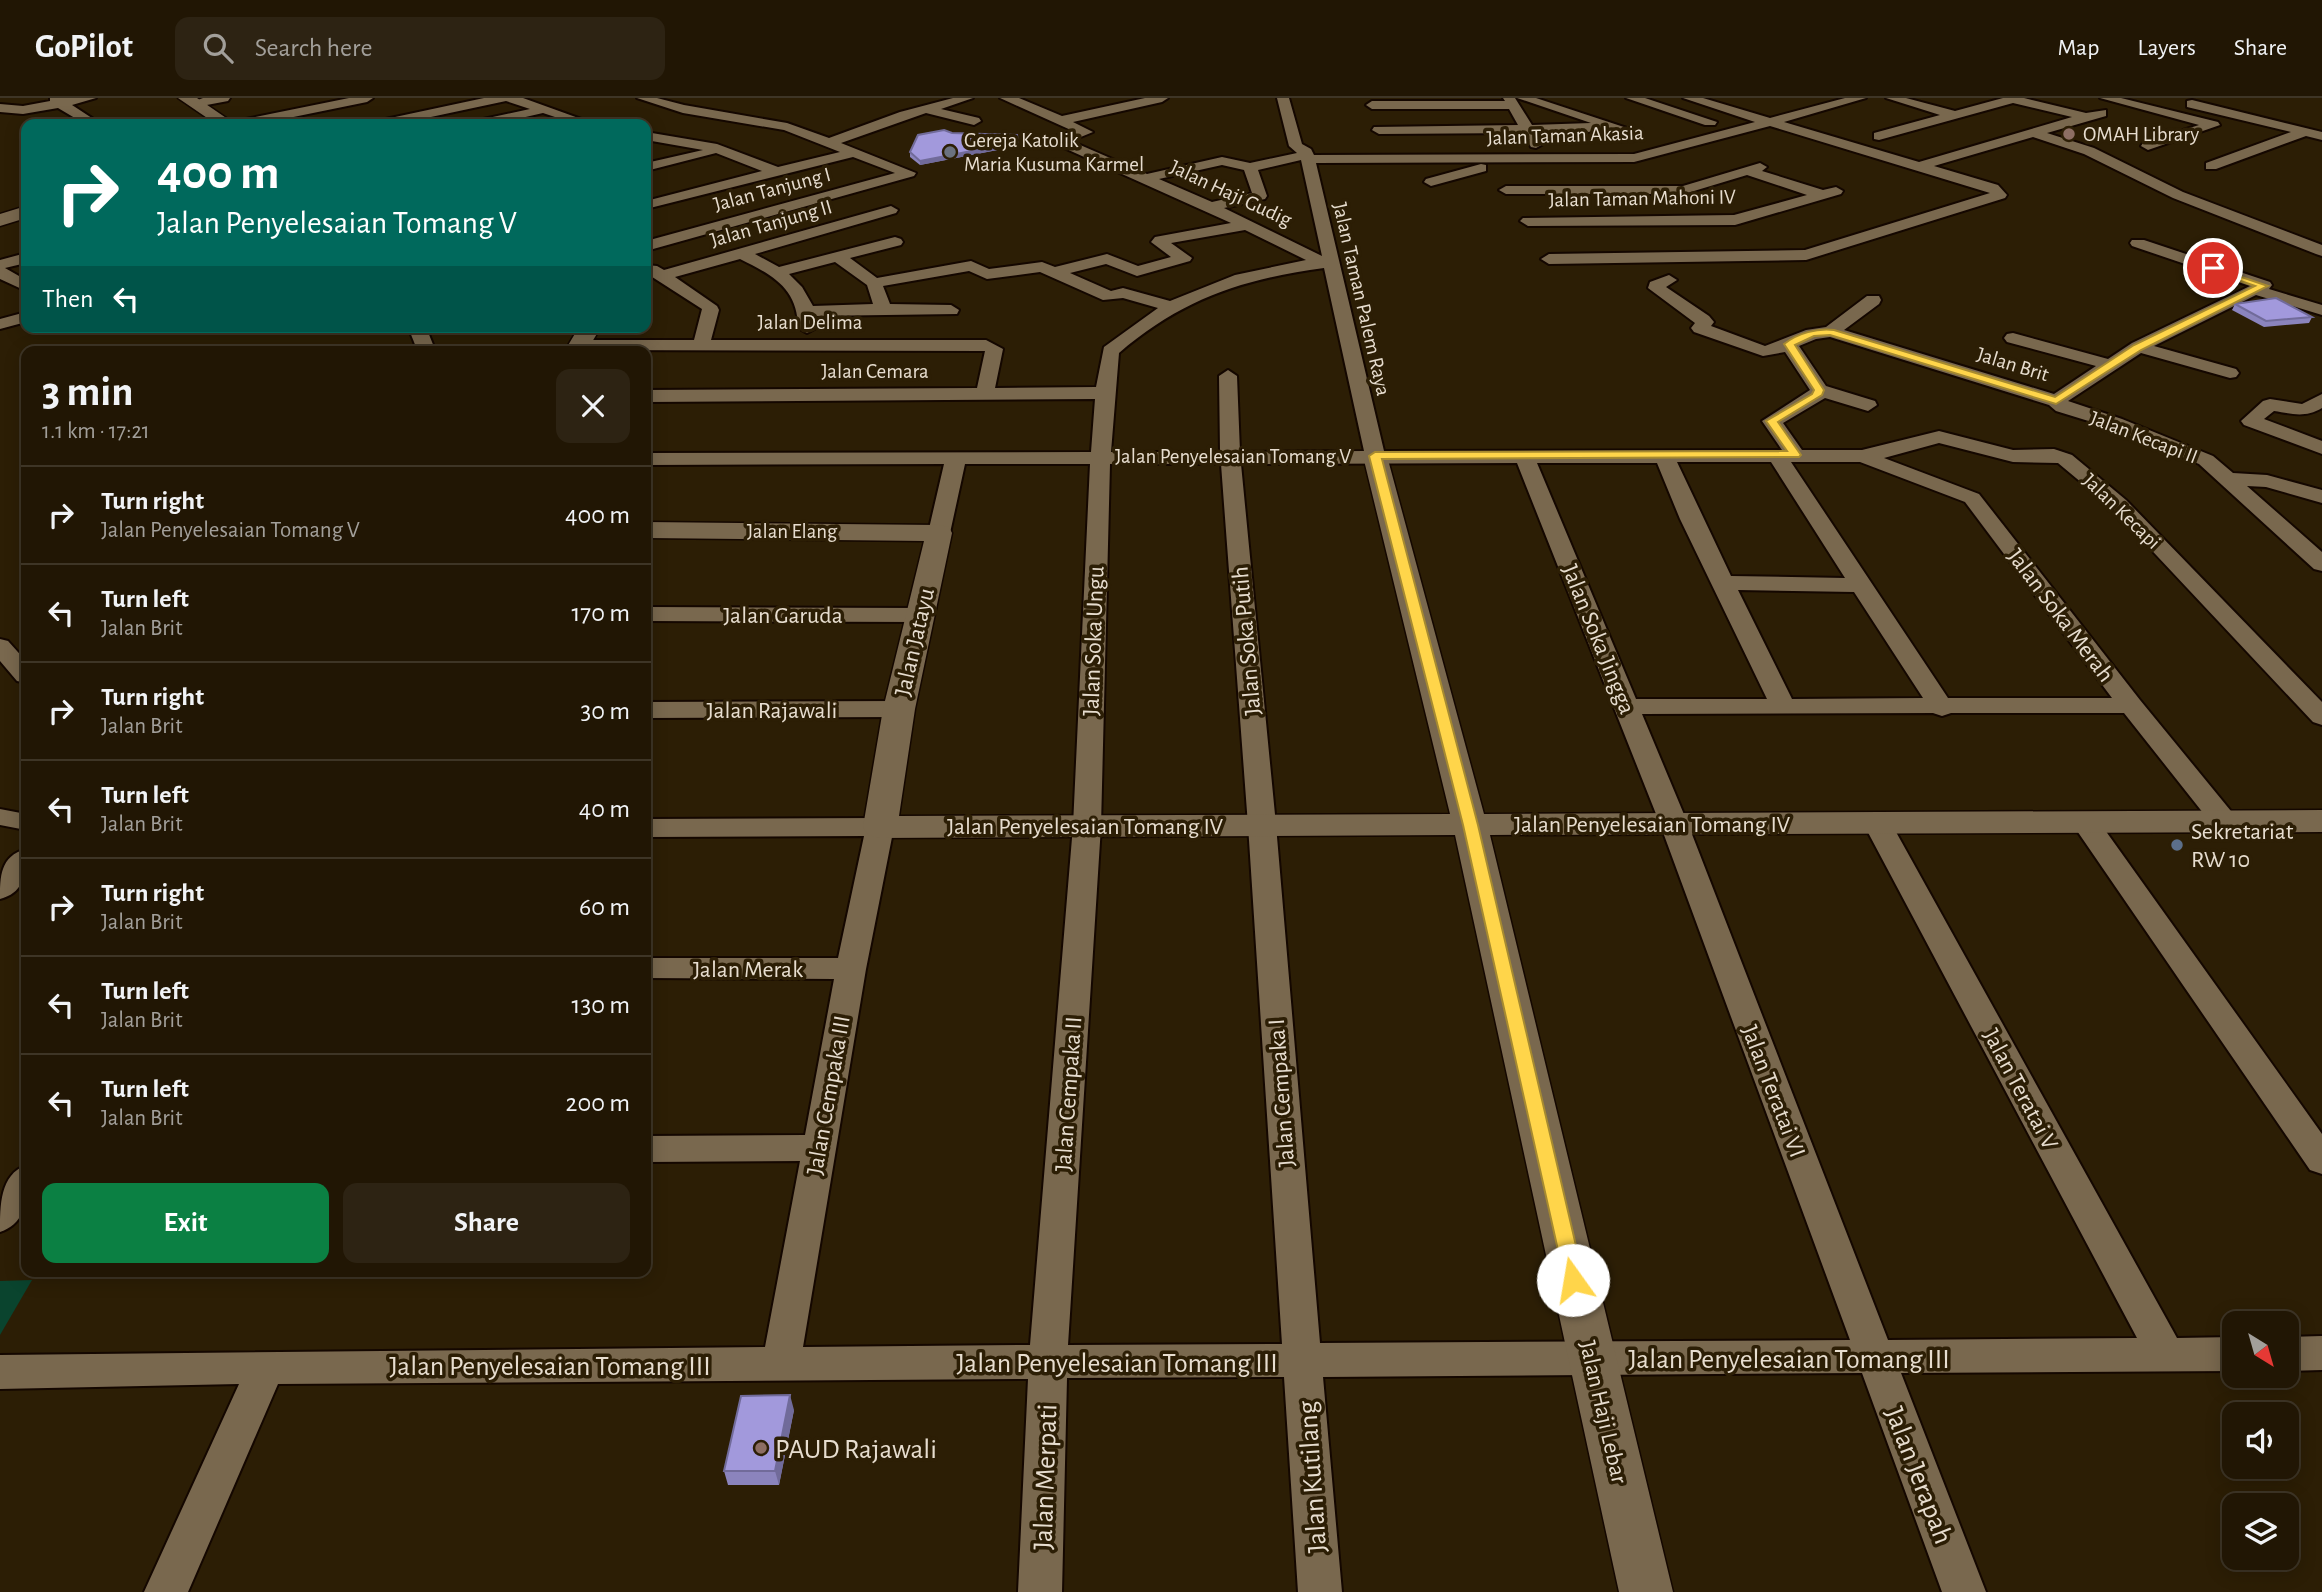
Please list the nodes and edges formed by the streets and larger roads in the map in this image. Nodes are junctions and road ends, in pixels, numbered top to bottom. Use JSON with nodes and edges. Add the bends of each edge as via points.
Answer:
{"nodes":[{"id":1,"x":90,"y":98,"type":"edge"},
{"id":2,"x":224,"y":98,"type":"edge"},
{"id":3,"x":367,"y":98,"type":"edge"},
{"id":4,"x":502,"y":98,"type":"edge"},
{"id":5,"x":511,"y":98,"type":"edge"},
{"id":6,"x":643,"y":98,"type":"edge"},
{"id":7,"x":967,"y":98,"type":"edge"},
{"id":8,"x":1006,"y":98,"type":"edge"},
{"id":9,"x":1162,"y":98,"type":"edge"},
{"id":10,"x":1283,"y":98,"type":"edge"},
{"id":11,"x":1632,"y":98,"type":"edge"},
{"id":12,"x":1689,"y":98,"type":"edge"},
{"id":13,"x":1860,"y":98,"type":"edge"},
{"id":14,"x":1892,"y":98,"type":"edge"},
{"id":15,"x":2106,"y":98,"type":"edge"},
{"id":16,"x":2015,"y":99,"type":"edge"},
{"id":17,"x":56,"y":101,"type":"edge"},
{"id":18,"x":191,"y":101,"type":"edge"},
{"id":19,"x":1515,"y":101,"type":"edge"},
{"id":20,"x":2180,"y":101,"type":"dead end"},
{"id":21,"x":1372,"y":105,"type":"dead end"},
{"id":22,"x":1394,"y":105,"type":"junction"},
{"id":23,"x":0,"y":108,"type":"edge"},
{"id":24,"x":545,"y":109,"type":"junction"},
{"id":25,"x":926,"y":109,"type":"junction"},
{"id":26,"x":2101,"y":113,"type":"dead end"},
{"id":27,"x":1956,"y":116,"type":"junction"},
{"id":28,"x":2086,"y":117,"type":"junction"},
{"id":29,"x":86,"y":119,"type":"edge"},
{"id":30,"x":219,"y":119,"type":"edge"},
{"id":31,"x":277,"y":119,"type":"edge"},
{"id":32,"x":404,"y":119,"type":"edge"},
{"id":33,"x":501,"y":119,"type":"edge"},
{"id":34,"x":574,"y":119,"type":"edge"},
{"id":35,"x":974,"y":121,"type":"dead end"},
{"id":36,"x":1058,"y":121,"type":"junction"},
{"id":37,"x":1290,"y":122,"type":"junction"},
{"id":38,"x":1768,"y":122,"type":"junction"},
{"id":39,"x":1980,"y":122,"type":"dead end"},
{"id":40,"x":1606,"y":124,"type":"junction"},
{"id":41,"x":2005,"y":128,"type":"dead end"},
{"id":42,"x":1379,"y":130,"type":"dead end"},
{"id":43,"x":1404,"y":130,"type":"junction"},
{"id":44,"x":1527,"y":130,"type":"junction"},
{"id":45,"x":1737,"y":130,"type":"junction"},
{"id":46,"x":1632,"y":132,"type":"dead end"},
{"id":47,"x":1896,"y":132,"type":"junction"},
{"id":48,"x":2304,"y":132,"type":"junction"},
{"id":49,"x":2032,"y":133,"type":"junction"},
{"id":50,"x":1879,"y":136,"type":"dead end"},
{"id":51,"x":2322,"y":136,"type":"edge"},
{"id":52,"x":1762,"y":137,"type":"dead end"},
{"id":53,"x":651,"y":138,"type":"edge"},
{"id":54,"x":1920,"y":138,"type":"dead end"},
{"id":55,"x":831,"y":142,"type":"junction"},
{"id":56,"x":1944,"y":145,"type":"dead end"},
{"id":57,"x":2148,"y":146,"type":"dead end"},
{"id":58,"x":719,"y":149,"type":"junction"},
{"id":59,"x":854,"y":152,"type":"junction"},
{"id":60,"x":1968,"y":152,"type":"junction"},
{"id":61,"x":1306,"y":155,"type":"junction"},
{"id":62,"x":1514,"y":159,"type":"junction"},
{"id":63,"x":1544,"y":159,"type":"junction"},
{"id":64,"x":651,"y":166,"type":"edge"},
{"id":65,"x":1919,"y":166,"type":"junction"},
{"id":66,"x":2211,"y":166,"type":"dead end"},
{"id":67,"x":1250,"y":167,"type":"junction"},
{"id":68,"x":775,"y":172,"type":"junction"},
{"id":69,"x":1147,"y":178,"type":"junction"},
{"id":70,"x":1432,"y":182,"type":"dead end"},
{"id":71,"x":1506,"y":190,"type":"dead end"},
{"id":72,"x":1562,"y":190,"type":"junction"},
{"id":73,"x":1678,"y":190,"type":"junction"},
{"id":74,"x":1944,"y":194,"type":"dead end"},
{"id":75,"x":1974,"y":203,"type":"junction"},
{"id":76,"x":651,"y":204,"type":"edge"},
{"id":77,"x":1210,"y":207,"type":"junction"},
{"id":78,"x":891,"y":210,"type":"dead end"},
{"id":79,"x":21,"y":213,"type":"edge"},
{"id":80,"x":1756,"y":215,"type":"junction"},
{"id":81,"x":1,"y":218,"type":"edge"},
{"id":82,"x":1696,"y":220,"type":"junction"},
{"id":83,"x":1528,"y":221,"type":"dead end"},
{"id":84,"x":1580,"y":221,"type":"junction"},
{"id":85,"x":1248,"y":225,"type":"junction"},
{"id":86,"x":895,"y":242,"type":"dead end"},
{"id":87,"x":651,"y":245,"type":"edge"},
{"id":88,"x":2322,"y":251,"type":"edge"},
{"id":89,"x":2139,"y":252,"type":"dead end"},
{"id":90,"x":741,"y":253,"type":"junction"},
{"id":91,"x":837,"y":256,"type":"junction"},
{"id":92,"x":922,"y":257,"type":"dead end"},
{"id":93,"x":1601,"y":258,"type":"junction"},
{"id":94,"x":1549,"y":259,"type":"dead end"},
{"id":95,"x":21,"y":261,"type":"edge"},
{"id":96,"x":893,"y":263,"type":"dead end"},
{"id":97,"x":1196,"y":263,"type":"junction"},
{"id":98,"x":1325,"y":263,"type":"junction"},
{"id":99,"x":651,"y":269,"type":"edge"},
{"id":100,"x":947,"y":270,"type":"junction"},
{"id":101,"x":859,"y":271,"type":"junction"},
{"id":102,"x":2,"y":272,"type":"edge"},
{"id":103,"x":779,"y":272,"type":"junction"},
{"id":104,"x":1054,"y":272,"type":"junction"},
{"id":105,"x":662,"y":276,"type":"junction"},
{"id":106,"x":1231,"y":279,"type":"junction"},
{"id":107,"x":1669,"y":279,"type":"dead end"},
{"id":108,"x":874,"y":283,"type":"junction"},
{"id":109,"x":21,"y":285,"type":"edge"},
{"id":110,"x":21,"y":290,"type":"edge"},
{"id":111,"x":2251,"y":291,"type":"junction"},
{"id":112,"x":0,"y":296,"type":"edge"},
{"id":113,"x":1873,"y":300,"type":"dead end"},
{"id":114,"x":1171,"y":306,"type":"junction"},
{"id":115,"x":882,"y":309,"type":"junction"},
{"id":116,"x":951,"y":310,"type":"dead end"},
{"id":117,"x":2322,"y":310,"type":"edge"},
{"id":118,"x":809,"y":312,"type":"junction"},
{"id":119,"x":21,"y":318,"type":"edge"},
{"id":120,"x":0,"y":324,"type":"edge"},
{"id":121,"x":1831,"y":332,"type":"junction"},
{"id":122,"x":2013,"y":338,"type":"dead end"},
{"id":123,"x":582,"y":341,"type":"edge"},
{"id":124,"x":1789,"y":344,"type":"junction"},
{"id":125,"x":701,"y":345,"type":"junction"},
{"id":126,"x":806,"y":345,"type":"junction"},
{"id":127,"x":2138,"y":347,"type":"junction"},
{"id":128,"x":1110,"y":351,"type":"joint"},
{"id":129,"x":2111,"y":365,"type":"junction"},
{"id":130,"x":2230,"y":373,"type":"dead end"},
{"id":131,"x":1228,"y":376,"type":"dead end"},
{"id":132,"x":1819,"y":390,"type":"junction"},
{"id":133,"x":985,"y":393,"type":"junction"},
{"id":134,"x":1105,"y":393,"type":"junction"},
{"id":135,"x":651,"y":396,"type":"edge"},
{"id":136,"x":2322,"y":400,"type":"edge"},
{"id":137,"x":2056,"y":401,"type":"junction"},
{"id":138,"x":1868,"y":405,"type":"dead end"},
{"id":139,"x":2322,"y":448,"type":"edge"},
{"id":140,"x":1524,"y":455,"type":"junction"},
{"id":141,"x":1786,"y":455,"type":"junction"},
{"id":142,"x":1375,"y":456,"type":"junction"},
{"id":143,"x":1664,"y":456,"type":"junction"},
{"id":144,"x":1862,"y":456,"type":"junction"},
{"id":145,"x":1101,"y":457,"type":"junction"},
{"id":146,"x":1230,"y":457,"type":"junction"},
{"id":147,"x":651,"y":458,"type":"edge"},
{"id":148,"x":956,"y":458,"type":"junction"},
{"id":149,"x":2230,"y":479,"type":"junction"},
{"id":150,"x":2322,"y":497,"type":"edge"},
{"id":151,"x":651,"y":530,"type":"edge"},
{"id":152,"x":939,"y":533,"type":"junction"},
{"id":153,"x":2322,"y":564,"type":"edge"},
{"id":154,"x":1722,"y":583,"type":"junction"},
{"id":155,"x":1861,"y":585,"type":"junction"},
{"id":156,"x":651,"y":614,"type":"edge"},
{"id":157,"x":920,"y":615,"type":"junction"},
{"id":158,"x":0,"y":646,"type":"edge"},
{"id":159,"x":21,"y":670,"type":"edge"},
{"id":160,"x":2131,"y":705,"type":"junction"},
{"id":161,"x":1627,"y":707,"type":"junction"},
{"id":162,"x":1784,"y":707,"type":"junction"},
{"id":163,"x":1942,"y":708,"type":"junction"},
{"id":164,"x":899,"y":709,"type":"junction"},
{"id":165,"x":2318,"y":709,"type":"edge"},
{"id":166,"x":651,"y":710,"type":"edge"},
{"id":167,"x":0,"y":817,"type":"edge"},
{"id":168,"x":21,"y":821,"type":"edge"},
{"id":169,"x":2322,"y":821,"type":"edge"},
{"id":170,"x":2085,"y":822,"type":"junction"},
{"id":171,"x":2225,"y":822,"type":"junction"},
{"id":172,"x":1877,"y":823,"type":"junction"},
{"id":173,"x":1674,"y":824,"type":"junction"},
{"id":174,"x":1262,"y":825,"type":"junction"},
{"id":175,"x":1470,"y":825,"type":"junction"},
{"id":176,"x":1087,"y":826,"type":"junction"},
{"id":177,"x":880,"y":827,"type":"junction"},
{"id":178,"x":651,"y":828,"type":"edge"},
{"id":179,"x":21,"y":864,"type":"edge"},
{"id":180,"x":0,"y":890,"type":"edge"},
{"id":181,"x":651,"y":968,"type":"edge"},
{"id":182,"x":850,"y":969,"type":"junction"},
{"id":183,"x":819,"y":1148,"type":"junction"},
{"id":184,"x":651,"y":1149,"type":"edge"},
{"id":185,"x":2322,"y":1161,"type":"edge"},
{"id":186,"x":21,"y":1186,"type":"edge"},
{"id":187,"x":0,"y":1218,"type":"edge"},
{"id":188,"x":2322,"y":1353,"type":"edge"},
{"id":189,"x":2222,"y":1354,"type":"edge"},
{"id":190,"x":2300,"y":1354,"type":"edge"},
{"id":191,"x":2166,"y":1355,"type":"junction"},
{"id":192,"x":1875,"y":1358,"type":"junction"},
{"id":193,"x":1591,"y":1360,"type":"junction"},
{"id":194,"x":1301,"y":1362,"type":"junction"},
{"id":195,"x":1048,"y":1363,"type":"junction"},
{"id":196,"x":780,"y":1364,"type":"junction"},
{"id":197,"x":266,"y":1367,"type":"junction"},
{"id":198,"x":0,"y":1372,"type":"edge"},
{"id":199,"x":166,"y":1592,"type":"edge"},
{"id":200,"x":1040,"y":1592,"type":"edge"},
{"id":201,"x":1320,"y":1592,"type":"edge"},
{"id":202,"x":1646,"y":1592,"type":"edge"},
{"id":203,"x":1964,"y":1592,"type":"edge"}],
"edges":[{"from":1,"to":17,"type":"street"},
{"from":2,"to":18,"type":"street"},
{"from":3,"to":31,"type":"street","via":[[328,112]]},
{"from":4,"to":32,"type":"street"},
{"from":5,"to":24,"type":"street"},
{"from":6,"to":55,"type":"street","via":[[777,125]]},
{"from":7,"to":25,"type":"street"},
{"from":8,"to":36,"type":"street"},
{"from":9,"to":36,"type":"street"},
{"from":10,"to":37,"type":"street","name":"Jalan Taman Palem Raya"},
{"from":11,"to":45,"type":"street"},
{"from":12,"to":38,"type":"street"},
{"from":13,"to":38,"type":"street","name":"Jalan Taman Akasia"},
{"from":14,"to":27,"type":"street"},
{"from":15,"to":57,"type":"street","via":[[2213,125]]},
{"from":16,"to":27,"type":"street"},
{"from":16,"to":28,"type":"street"},
{"from":17,"to":23,"type":"street","via":[[18,111]]},
{"from":17,"to":29,"type":"street"},
{"from":18,"to":30,"type":"street"},
{"from":19,"to":22,"type":"street"},
{"from":19,"to":40,"type":"street"},
{"from":19,"to":44,"type":"street"},
{"from":20,"to":48,"type":"street"},
{"from":21,"to":22,"type":"street"},
{"from":22,"to":43,"type":"street"},
{"from":24,"to":33,"type":"street"},
{"from":24,"to":34,"type":"street"},
{"from":25,"to":35,"type":"street"},
{"from":25,"to":55,"type":"street"},
{"from":26,"to":28,"type":"street"},
{"from":27,"to":39,"type":"street"},
{"from":27,"to":47,"type":"street"},
{"from":28,"to":49,"type":"street"},
{"from":36,"to":69,"type":"street","name":"Jalan Haji Gudig","via":[[1086,132],[1058,140]]},
{"from":37,"to":61,"type":"street","name":"Jalan Taman Palem Raya","via":[[1296,146]]},
{"from":37,"to":61,"type":"street","name":"Jalan Taman Palem Raya","via":[[1308,128],[1314,146]]},
{"from":38,"to":45,"type":"street","name":"Jalan Taman Akasia"},
{"from":38,"to":65,"type":"street"},
{"from":40,"to":44,"type":"street","name":"Jalan Taman Akasia","via":[[1584,130]]},
{"from":40,"to":46,"type":"street"},
{"from":41,"to":49,"type":"street"},
{"from":42,"to":43,"type":"street","name":"Jalan Taman Akasia"},
{"from":43,"to":44,"type":"street","name":"Jalan Taman Akasia"},
{"from":44,"to":63,"type":"street"},
{"from":45,"to":52,"type":"street"},
{"from":45,"to":63,"type":"street","name":"Jalan Taman Akasia","via":[[1634,158]]},
{"from":47,"to":50,"type":"street"},
{"from":47,"to":54,"type":"street"},
{"from":48,"to":51,"type":"street"},
{"from":48,"to":66,"type":"street"},
{"from":49,"to":60,"type":"street"},
{"from":49,"to":88,"type":"street","via":[[2089,151],[2178,195]]},
{"from":53,"to":58,"type":"street"},
{"from":55,"to":59,"type":"street"},
{"from":56,"to":60,"type":"street"},
{"from":58,"to":64,"type":"street"},
{"from":58,"to":68,"type":"street"},
{"from":59,"to":68,"type":"street"},
{"from":59,"to":87,"type":"street","name":"Jalan Tanjung I","via":[[909,173]]},
{"from":60,"to":65,"type":"street"},
{"from":61,"to":62,"type":"street","name":"Jalan Taman Akasia"},
{"from":61,"to":67,"type":"street","name":"Jalan Taman Akasia"},
{"from":61,"to":98,"type":"street","name":"Jalan Taman Palem Raya"},
{"from":62,"to":63,"type":"street","name":"Jalan Taman Akasia"},
{"from":62,"to":70,"type":"street"},
{"from":63,"to":72,"type":"street"},
{"from":65,"to":75,"type":"street","via":[[1999,191],[2000,195]]},
{"from":67,"to":69,"type":"street","name":"Jalan Taman Akasia","via":[[1222,161]]},
{"from":67,"to":77,"type":"street","via":[[1261,196]]},
{"from":68,"to":76,"type":"street"},
{"from":69,"to":77,"type":"street","name":"Jalan Haji Gudig"},
{"from":71,"to":72,"type":"street"},
{"from":72,"to":73,"type":"street"},
{"from":72,"to":84,"type":"street"},
{"from":73,"to":80,"type":"street"},
{"from":73,"to":80,"type":"street","name":"Jalan Taman Mahoni IV","via":[[1754,169],[1829,193]]},
{"from":73,"to":82,"type":"street"},
{"from":74,"to":75,"type":"street"},
{"from":75,"to":93,"type":"street","via":[[1806,256]]},
{"from":77,"to":85,"type":"street","name":"Jalan Haji Gudig"},
{"from":78,"to":90,"type":"street","name":"Jalan Tanjung II"},
{"from":79,"to":81,"type":"street"},
{"from":80,"to":82,"type":"street","name":"Jalan Taman Mahoni IV","via":[[1739,220]]},
{"from":82,"to":84,"type":"street","name":"Jalan Taman Mahoni IV"},
{"from":83,"to":84,"type":"street","name":"Jalan Taman Mahoni IV"},
{"from":84,"to":93,"type":"street"},
{"from":85,"to":97,"type":"street","via":[[1158,240]]},
{"from":85,"to":98,"type":"street","name":"Jalan Haji Gudig"},
{"from":86,"to":91,"type":"street"},
{"from":89,"to":111,"type":"street","via":[[2264,285]]},
{"from":90,"to":103,"type":"street"},
{"from":90,"to":105,"type":"street","name":"Jalan Tanjung II"},
{"from":91,"to":101,"type":"street"},
{"from":91,"to":103,"type":"street"},
{"from":92,"to":100,"type":"street"},
{"from":93,"to":94,"type":"street"},
{"from":95,"to":102,"type":"street"},
{"from":96,"to":101,"type":"street"},
{"from":97,"to":104,"type":"street","via":[[1181,261],[1136,271],[1107,259]]},
{"from":97,"to":106,"type":"street"},
{"from":98,"to":106,"type":"street","name":"Jalan Haji Gudig"},
{"from":98,"to":142,"type":"street","name":"Jalan Taman Palem Raya"},
{"from":99,"to":105,"type":"street"},
{"from":100,"to":104,"type":"street","via":[[974,266],[987,274],[1042,267]]},
{"from":100,"to":108,"type":"street"},
{"from":101,"to":108,"type":"street"},
{"from":102,"to":109,"type":"street"},
{"from":103,"to":118,"type":"street"},
{"from":104,"to":114,"type":"street","via":[[1109,296],[1123,293]]},
{"from":105,"to":125,"type":"street","via":[[709,306]]},
{"from":106,"to":114,"type":"street","name":"Jalan Haji Gudig"},
{"from":107,"to":124,"type":"street","via":[[1656,288],[1703,320],[1700,328],[1763,351]]},
{"from":108,"to":115,"type":"street"},
{"from":110,"to":112,"type":"street"},
{"from":111,"to":117,"type":"street"},
{"from":111,"to":127,"type":"street","name":"Jalan Brit"},
{"from":113,"to":121,"type":"street"},
{"from":114,"to":128,"type":"street","name":"Jalan Haji Gudig"},
{"from":115,"to":116,"type":"street"},
{"from":115,"to":118,"type":"street"},
{"from":118,"to":126,"type":"street"},
{"from":119,"to":120,"type":"street"},
{"from":121,"to":124,"type":"street"},
{"from":121,"to":137,"type":"street","name":"Jalan Brit"},
{"from":122,"to":129,"type":"street"},
{"from":123,"to":125,"type":"street","name":"Jalan Delima"},
{"from":124,"to":132,"type":"street"},
{"from":125,"to":126,"type":"street","name":"Jalan Delima"},
{"from":126,"to":133,"type":"street","name":"Jalan Delima","via":[[991,346]]},
{"from":127,"to":129,"type":"street","name":"Jalan Brit"},
{"from":127,"to":130,"type":"street"},
{"from":128,"to":134,"type":"street","name":"Jalan Soka Ungu"},
{"from":129,"to":137,"type":"street","name":"Jalan Brit"},
{"from":131,"to":146,"type":"street","name":"Jalan Soka Putih"},
{"from":132,"to":138,"type":"street"},
{"from":132,"to":141,"type":"street","via":[[1815,397],[1772,421]]},
{"from":133,"to":134,"type":"street","name":"Jalan Cemara"},
{"from":133,"to":135,"type":"street","name":"Jalan Cemara"},
{"from":134,"to":145,"type":"street","name":"Jalan Soka Ungu"},
{"from":136,"to":139,"type":"street","via":[[2305,410],[2270,405],[2251,421]]},
{"from":137,"to":149,"type":"street","name":"Jalan Kecapi II","via":[[2193,453]]},
{"from":140,"to":142,"type":"street","name":"Jalan Penyelesaian Tomang V"},
{"from":140,"to":143,"type":"street","name":"Jalan Penyelesaian Tomang V"},
{"from":140,"to":161,"type":"street","name":"Jalan Soka Jingga"},
{"from":141,"to":143,"type":"street","name":"Jalan Penyelesaian Tomang V"},
{"from":141,"to":144,"type":"street","name":"Jalan Penyelesaian Tomang V"},
{"from":141,"to":155,"type":"street"},
{"from":142,"to":146,"type":"street","name":"Jalan Penyelesaian Tomang V"},
{"from":142,"to":175,"type":"street","name":"Jalan Haji Lebar"},
{"from":143,"to":154,"type":"street"},
{"from":144,"to":160,"type":"street","name":"Jalan Soka Merah","via":[[1972,498]]},
{"from":144,"to":165,"type":"street","name":"Jalan Kecapi","via":[[1939,437],[2013,456],[2065,459],[2119,503]]},
{"from":145,"to":146,"type":"street","name":"Jalan Penyelesaian Tomang V"},
{"from":145,"to":148,"type":"street","name":"Jalan Penyelesaian Tomang V"},
{"from":145,"to":176,"type":"street","name":"Jalan Soka Ungu"},
{"from":146,"to":174,"type":"street","name":"Jalan Soka Putih"},
{"from":147,"to":148,"type":"street","name":"Jalan Penyelesaian Tomang V"},
{"from":148,"to":152,"type":"street","name":"Jalan Jatayu"},
{"from":149,"to":150,"type":"street","via":[[2267,481]]},
{"from":149,"to":153,"type":"street","name":"Jalan Kecapi II"},
{"from":151,"to":152,"type":"street","name":"Jalan Elang"},
{"from":152,"to":157,"type":"street","name":"Jalan Jatayu"},
{"from":154,"to":155,"type":"street"},
{"from":154,"to":162,"type":"street"},
{"from":155,"to":163,"type":"street"},
{"from":156,"to":157,"type":"street","name":"Jalan Garuda"},
{"from":157,"to":164,"type":"street","name":"Jalan Jatayu"},
{"from":158,"to":159,"type":"street"},
{"from":160,"to":163,"type":"street"},
{"from":160,"to":171,"type":"street","name":"Jalan Soka Merah"},
{"from":161,"to":162,"type":"street"},
{"from":161,"to":173,"type":"street","name":"Jalan Soka Jingga"},
{"from":162,"to":163,"type":"street"},
{"from":164,"to":166,"type":"street","name":"Jalan Rajawali"},
{"from":164,"to":177,"type":"street","name":"Jalan Jatayu"},
{"from":167,"to":168,"type":"street"},
{"from":169,"to":171,"type":"street","name":"Jalan Penyelesaian Tomang IV"},
{"from":170,"to":171,"type":"street","name":"Jalan Penyelesaian Tomang IV"},
{"from":170,"to":172,"type":"street","name":"Jalan Penyelesaian Tomang IV"},
{"from":170,"to":185,"type":"street"},
{"from":172,"to":173,"type":"street","name":"Jalan Penyelesaian Tomang IV"},
{"from":172,"to":191,"type":"street","name":"Jalan Teratai V"},
{"from":173,"to":175,"type":"street","name":"Jalan Penyelesaian Tomang IV"},
{"from":173,"to":192,"type":"street","name":"Jalan Teratai VI"},
{"from":174,"to":175,"type":"street","name":"Jalan Penyelesaian Tomang IV"},
{"from":174,"to":176,"type":"street","name":"Jalan Penyelesaian Tomang IV"},
{"from":174,"to":194,"type":"street","name":"Jalan Cempaka I"},
{"from":175,"to":193,"type":"street","name":"Jalan Haji Lebar"},
{"from":176,"to":177,"type":"street","name":"Jalan Penyelesaian Tomang IV"},
{"from":176,"to":195,"type":"street","name":"Jalan Cempaka II"},
{"from":177,"to":178,"type":"street","name":"Jalan Penyelesaian Tomang IV"},
{"from":177,"to":182,"type":"street","name":"Jalan Cempaka III"},
{"from":179,"to":180,"type":"street"},
{"from":181,"to":182,"type":"street","name":"Jalan Merak"},
{"from":182,"to":183,"type":"street","name":"Jalan Cempaka III"},
{"from":183,"to":184,"type":"street"},
{"from":183,"to":196,"type":"street","name":"Jalan Cempaka III"},
{"from":186,"to":187,"type":"street"},
{"from":188,"to":190,"type":"street"},
{"from":189,"to":191,"type":"street","name":"Jalan Penyelesaian Tomang III"},
{"from":191,"to":192,"type":"street","name":"Jalan Penyelesaian Tomang III"},
{"from":192,"to":193,"type":"street","name":"Jalan Penyelesaian Tomang III"},
{"from":192,"to":203,"type":"street","name":"Jalan Jerapah"},
{"from":193,"to":194,"type":"street","name":"Jalan Penyelesaian Tomang III"},
{"from":193,"to":202,"type":"street","name":"Jalan Haji Lebar"},
{"from":194,"to":195,"type":"street","name":"Jalan Penyelesaian Tomang III"},
{"from":194,"to":201,"type":"street","name":"Jalan Kutilang"},
{"from":195,"to":196,"type":"street","name":"Jalan Penyelesaian Tomang III"},
{"from":195,"to":200,"type":"street","name":"Jalan Merpati"},
{"from":196,"to":197,"type":"street","name":"Jalan Penyelesaian Tomang III"},
{"from":197,"to":198,"type":"street","name":"Jalan Penyelesaian Tomang III"},
{"from":197,"to":199,"type":"street"}]}
